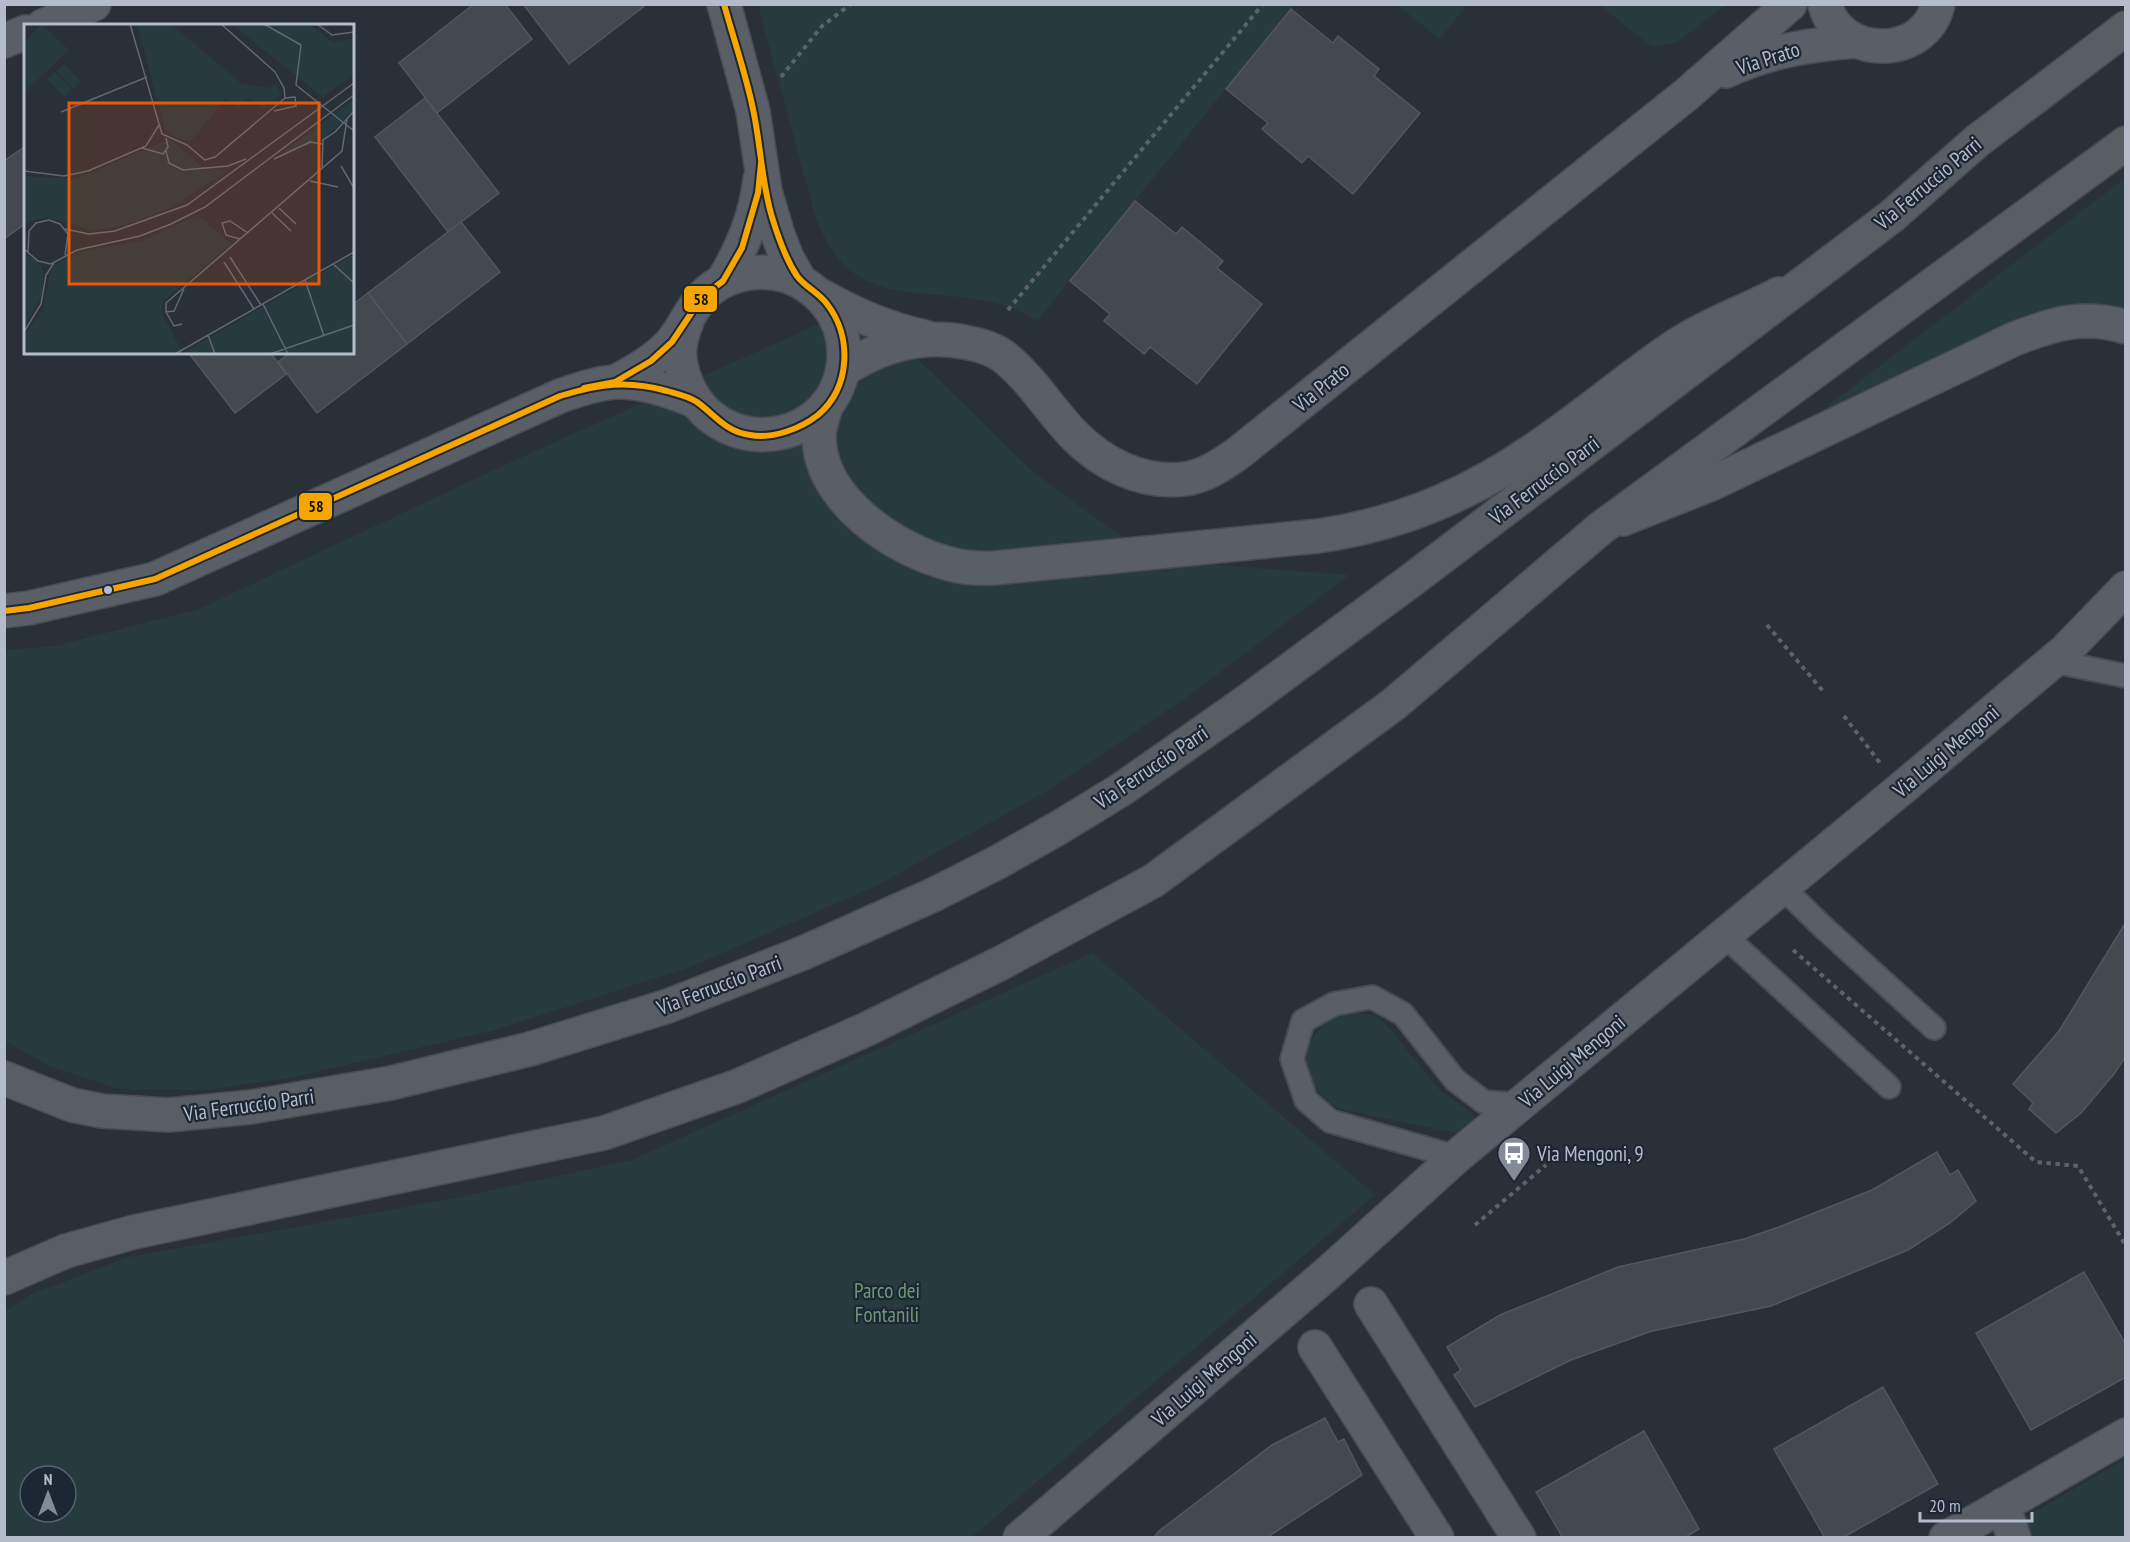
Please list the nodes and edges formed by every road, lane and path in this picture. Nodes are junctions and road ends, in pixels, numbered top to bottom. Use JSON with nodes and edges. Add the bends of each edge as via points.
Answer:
{"nodes":[{"id":1,"x":94,"y":4,"type":"edge"},
{"id":2,"x":724,"y":4,"type":"edge"},
{"id":3,"x":851,"y":4,"type":"edge"},
{"id":4,"x":1263,"y":4,"type":"edge"},
{"id":5,"x":1790,"y":4,"type":"edge"},
{"id":6,"x":1825,"y":4,"type":"edge"},
{"id":7,"x":1938,"y":4,"type":"edge"},
{"id":8,"x":48,"y":24,"type":"edge"},
{"id":9,"x":2126,"y":28,"type":"edge"},
{"id":10,"x":24,"y":33,"type":"edge"},
{"id":11,"x":4,"y":41,"type":"edge"},
{"id":12,"x":1855,"y":41,"type":"junction"},
{"id":13,"x":777,"y":81,"type":"dead end"},
{"id":14,"x":1687,"y":94,"type":"junction"},
{"id":15,"x":2126,"y":143,"type":"edge"},
{"id":16,"x":761,"y":168,"type":"junction"},
{"id":17,"x":1835,"y":259,"type":"junction"},
{"id":18,"x":723,"y":281,"type":"junction"},
{"id":19,"x":811,"y":288,"type":"junction"},
{"id":20,"x":1008,"y":310,"type":"dead end"},
{"id":21,"x":687,"y":321,"type":"junction"},
{"id":22,"x":2126,"y":327,"type":"edge"},
{"id":23,"x":933,"y":339,"type":"junction"},
{"id":24,"x":843,"y":370,"type":"junction"},
{"id":25,"x":615,"y":382,"type":"junction"},
{"id":26,"x":694,"y":401,"type":"junction"},
{"id":27,"x":826,"y":405,"type":"junction"},
{"id":28,"x":1601,"y":528,"type":"junction"},
{"id":29,"x":2126,"y":588,"type":"edge"},
{"id":30,"x":4,"y":611,"type":"edge"},
{"id":31,"x":1767,"y":625,"type":"dead end"},
{"id":32,"x":2052,"y":661,"type":"junction"},
{"id":33,"x":2126,"y":676,"type":"edge"},
{"id":34,"x":1823,"y":691,"type":"dead end"},
{"id":35,"x":1844,"y":716,"type":"dead end"},
{"id":36,"x":1882,"y":765,"type":"dead end"},
{"id":37,"x":1782,"y":887,"type":"junction"},
{"id":38,"x":1724,"y":935,"type":"junction"},
{"id":39,"x":1793,"y":950,"type":"dead end"},
{"id":40,"x":1934,"y":1028,"type":"dead end"},
{"id":41,"x":4,"y":1078,"type":"edge"},
{"id":42,"x":1889,"y":1087,"type":"dead end"},
{"id":43,"x":1521,"y":1105,"type":"junction"},
{"id":44,"x":1456,"y":1157,"type":"junction"},
{"id":45,"x":1546,"y":1165,"type":"dead end"},
{"id":46,"x":1475,"y":1225,"type":"dead end"},
{"id":47,"x":2126,"y":1246,"type":"edge"},
{"id":48,"x":4,"y":1278,"type":"edge"},
{"id":49,"x":1371,"y":1304,"type":"dead end"},
{"id":50,"x":1315,"y":1347,"type":"dead end"},
{"id":51,"x":2126,"y":1435,"type":"edge"},
{"id":52,"x":2003,"y":1505,"type":"junction"},
{"id":53,"x":1020,"y":1538,"type":"edge"},
{"id":54,"x":1437,"y":1538,"type":"edge"},
{"id":55,"x":1519,"y":1538,"type":"edge"},
{"id":56,"x":1946,"y":1538,"type":"edge"},
{"id":57,"x":2014,"y":1538,"type":"edge"}],
"edges":[{"from":1,"to":8,"type":"street"},
{"from":2,"to":16,"type":"street","via":[[753,111]]},
{"from":3,"to":13,"type":"path","via":[[822,26]]},
{"from":4,"to":20,"type":"path"},
{"from":5,"to":14,"type":"street","name":"Via Prato"},
{"from":6,"to":12,"type":"street","via":[[1838,29]]},
{"from":7,"to":12,"type":"street","name":"Via Prato","via":[[1927,26],[1913,38],[1894,46],[1874,47]]},
{"from":9,"to":17,"type":"main road","name":"Via Ferruccio Parri","via":[[1983,136],[1904,206]]},
{"from":10,"to":11,"type":"street"},
{"from":12,"to":14,"type":"street","name":"Via Prato","via":[[1807,45],[1766,56],[1710,79]]},
{"from":14,"to":23,"type":"street","name":"Via Prato","via":[[1237,454],[1203,474],[1185,479],[1154,479],[1126,472],[1096,455],[1075,436],[1002,356],[979,345]]},
{"from":15,"to":28,"type":"main road"},
{"from":16,"to":18,"type":"street","via":[[742,248]]},
{"from":16,"to":19,"type":"street","via":[[787,258]]},
{"from":17,"to":27,"type":"street","via":[[1798,284],[1678,344],[1556,435],[1483,482],[1404,518],[1335,534],[1011,567],[951,565],[924,556],[885,534],[840,494],[821,451],[819,436]]},
{"from":17,"to":41,"type":"main road","name":"Via Ferruccio Parri","via":[[1413,579],[1181,749],[998,862],[867,925],[735,981],[600,1029],[462,1067],[320,1096],[210,1112],[134,1114],[72,1105]]},
{"from":18,"to":19,"type":"street","via":[[748,273],[775,273]]},
{"from":18,"to":21,"type":"street","via":[[702,297]]},
{"from":19,"to":23,"type":"street","name":"Via Prato","via":[[856,315]]},
{"from":19,"to":24,"type":"street","via":[[837,318],[844,344]]},
{"from":21,"to":25,"type":"street","via":[[651,361]]},
{"from":21,"to":26,"type":"street","via":[[680,348],[683,376]]},
{"from":22,"to":28,"type":"street","via":[[2086,319],[2050,325],[1711,484]]},
{"from":23,"to":24,"type":"street","name":"Via Prato","via":[[882,349]]},
{"from":24,"to":27,"type":"street"},
{"from":25,"to":26,"type":"street","via":[[658,388]]},
{"from":25,"to":30,"type":"street","via":[[560,396],[154,579]]},
{"from":26,"to":27,"type":"street","via":[[714,421],[739,433],[767,436],[794,430],[817,416]]},
{"from":28,"to":48,"type":"main road","via":[[1394,704],[1153,881],[867,1029],[738,1086],[604,1133],[134,1232],[66,1251]]},
{"from":29,"to":32,"type":"street","name":"Via Luigi Mengoni"},
{"from":31,"to":34,"type":"path"},
{"from":32,"to":33,"type":"lane"},
{"from":32,"to":37,"type":"street","name":"Via Luigi Mengoni"},
{"from":35,"to":36,"type":"path"},
{"from":37,"to":38,"type":"street","name":"Via Luigi Mengoni"},
{"from":37,"to":40,"type":"lane"},
{"from":38,"to":42,"type":"lane"},
{"from":38,"to":43,"type":"street","name":"Via Luigi Mengoni"},
{"from":39,"to":47,"type":"path","via":[[2036,1162],[2078,1166]]},
{"from":43,"to":44,"type":"street","name":"Via Luigi Mengoni"},
{"from":43,"to":44,"type":"lane","via":[[1484,1102],[1455,1080],[1403,1014],[1372,997],[1334,1004],[1303,1021],[1292,1059],[1306,1100],[1330,1121]]},
{"from":44,"to":53,"type":"street","name":"Via Luigi Mengoni","via":[[1329,1272]]},
{"from":45,"to":46,"type":"path"},
{"from":49,"to":55,"type":"street"},
{"from":50,"to":54,"type":"street"},
{"from":51,"to":52,"type":"street"},
{"from":52,"to":56,"type":"street"},
{"from":52,"to":57,"type":"street"}]}
